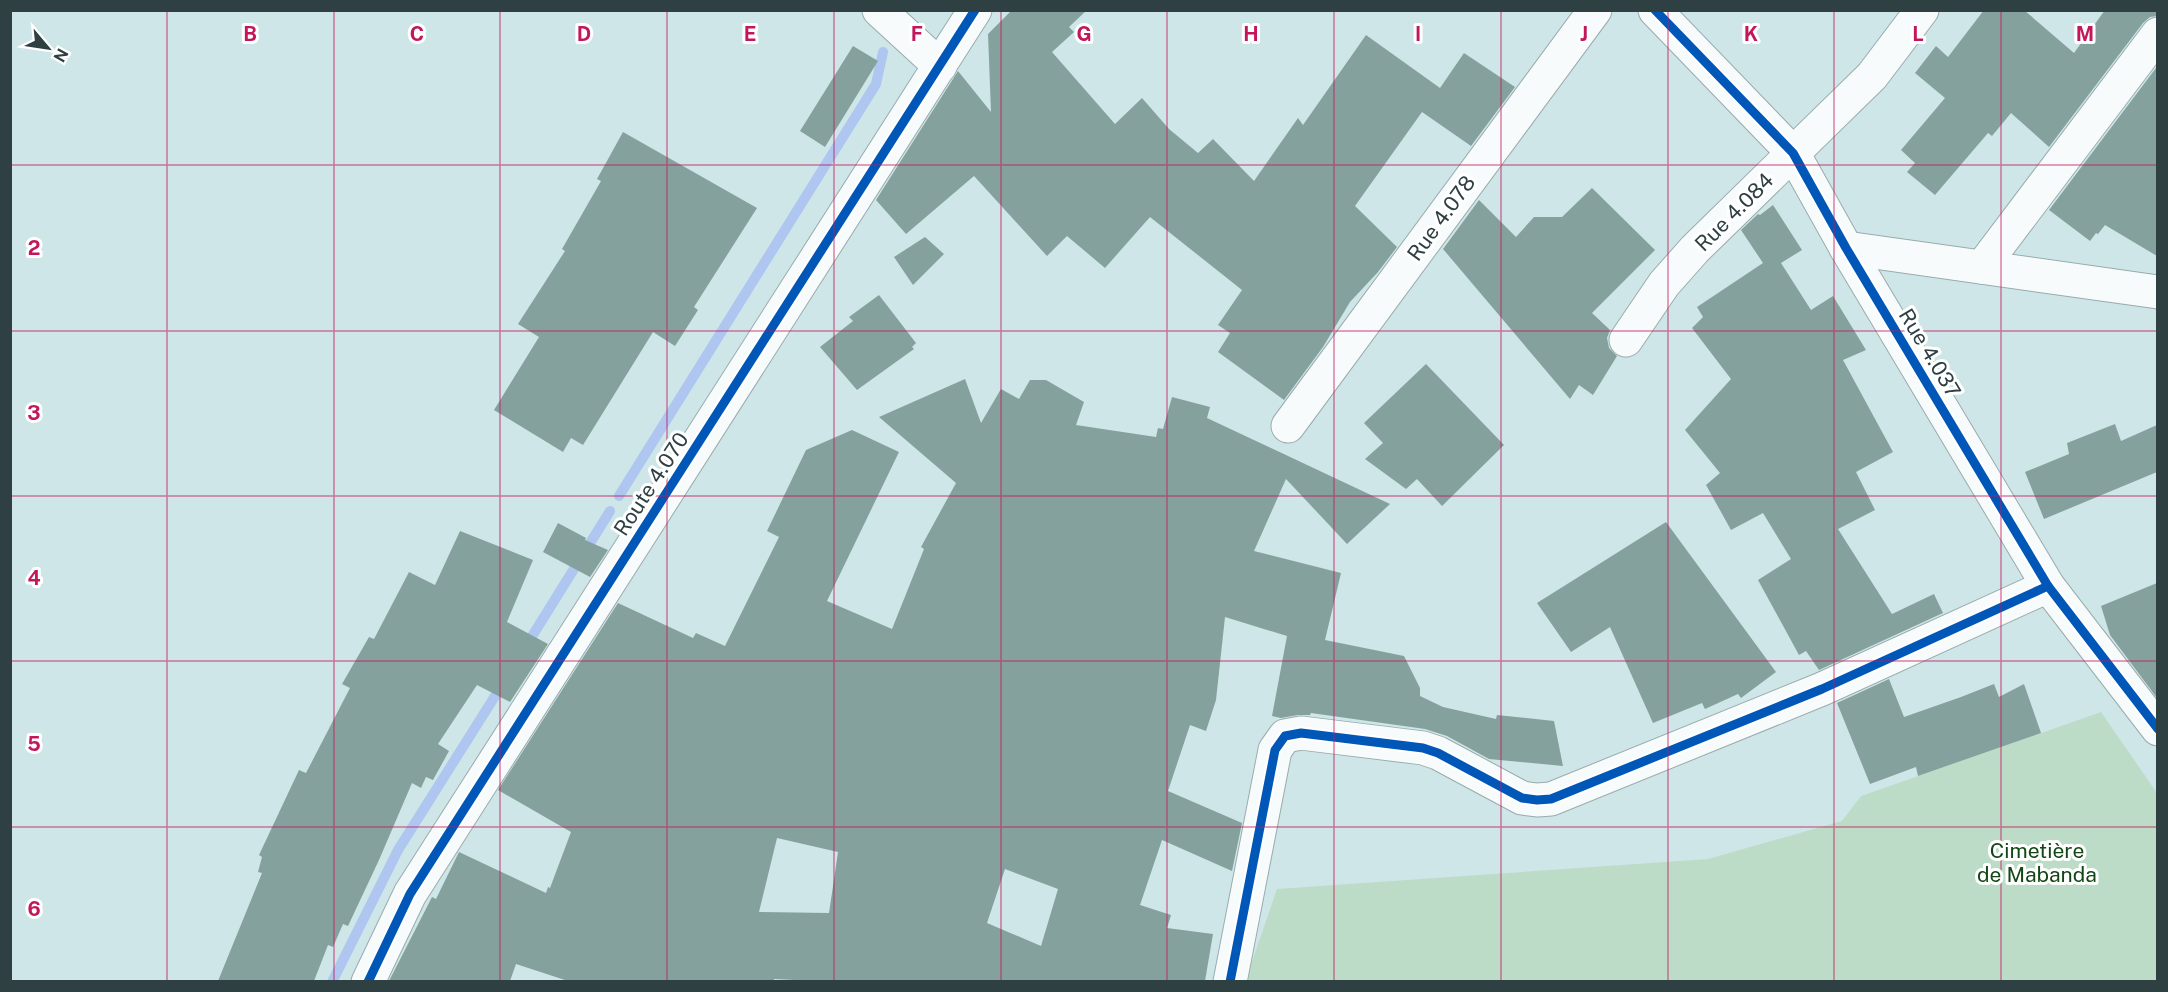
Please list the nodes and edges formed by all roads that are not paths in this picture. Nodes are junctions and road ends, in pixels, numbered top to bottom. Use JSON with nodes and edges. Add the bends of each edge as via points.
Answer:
{"nodes":[{"id":1,"x":879,"y":10,"type":"edge"},
{"id":2,"x":975,"y":10,"type":"edge"},
{"id":3,"x":1594,"y":10,"type":"edge"},
{"id":4,"x":1655,"y":10,"type":"edge"},
{"id":5,"x":1922,"y":10,"type":"edge"},
{"id":6,"x":2157,"y":34,"type":"edge"},
{"id":7,"x":940,"y":66,"type":"junction"},
{"id":8,"x":1793,"y":153,"type":"junction"},
{"id":9,"x":1846,"y":248,"type":"junction"},
{"id":10,"x":1982,"y":267,"type":"junction"},
{"id":11,"x":2157,"y":292,"type":"edge"},
{"id":12,"x":1626,"y":340,"type":"dead end"},
{"id":13,"x":1288,"y":426,"type":"dead end"},
{"id":14,"x":2048,"y":586,"type":"junction"},
{"id":15,"x":2157,"y":729,"type":"edge"},
{"id":16,"x":368,"y":981,"type":"edge"},
{"id":17,"x":1230,"y":981,"type":"edge"}],
"edges":[{"from":1,"to":7,"type":"street"},
{"from":2,"to":7,"type":"street","name":"Route 4.070"},
{"from":3,"to":13,"type":"street","name":"Rue 4.078"},
{"from":4,"to":8,"type":"street","name":"Rue 4.037"},
{"from":5,"to":8,"type":"street","name":"Rue 4.084","via":[[1872,76]]},
{"from":6,"to":10,"type":"street"},
{"from":7,"to":16,"type":"street","name":"Route 4.070","via":[[410,894]]},
{"from":8,"to":9,"type":"street","name":"Rue 4.037"},
{"from":8,"to":12,"type":"street","name":"Rue 4.084","via":[[1695,249],[1664,284]]},
{"from":9,"to":10,"type":"street"},
{"from":9,"to":14,"type":"street","name":"Rue 4.037"},
{"from":10,"to":11,"type":"street"},
{"from":14,"to":15,"type":"street","name":"Rue 4.037"},
{"from":14,"to":17,"type":"street","via":[[1822,689],[1551,799],[1522,798],[1423,748],[1301,733],[1285,736],[1275,750]]}]}
